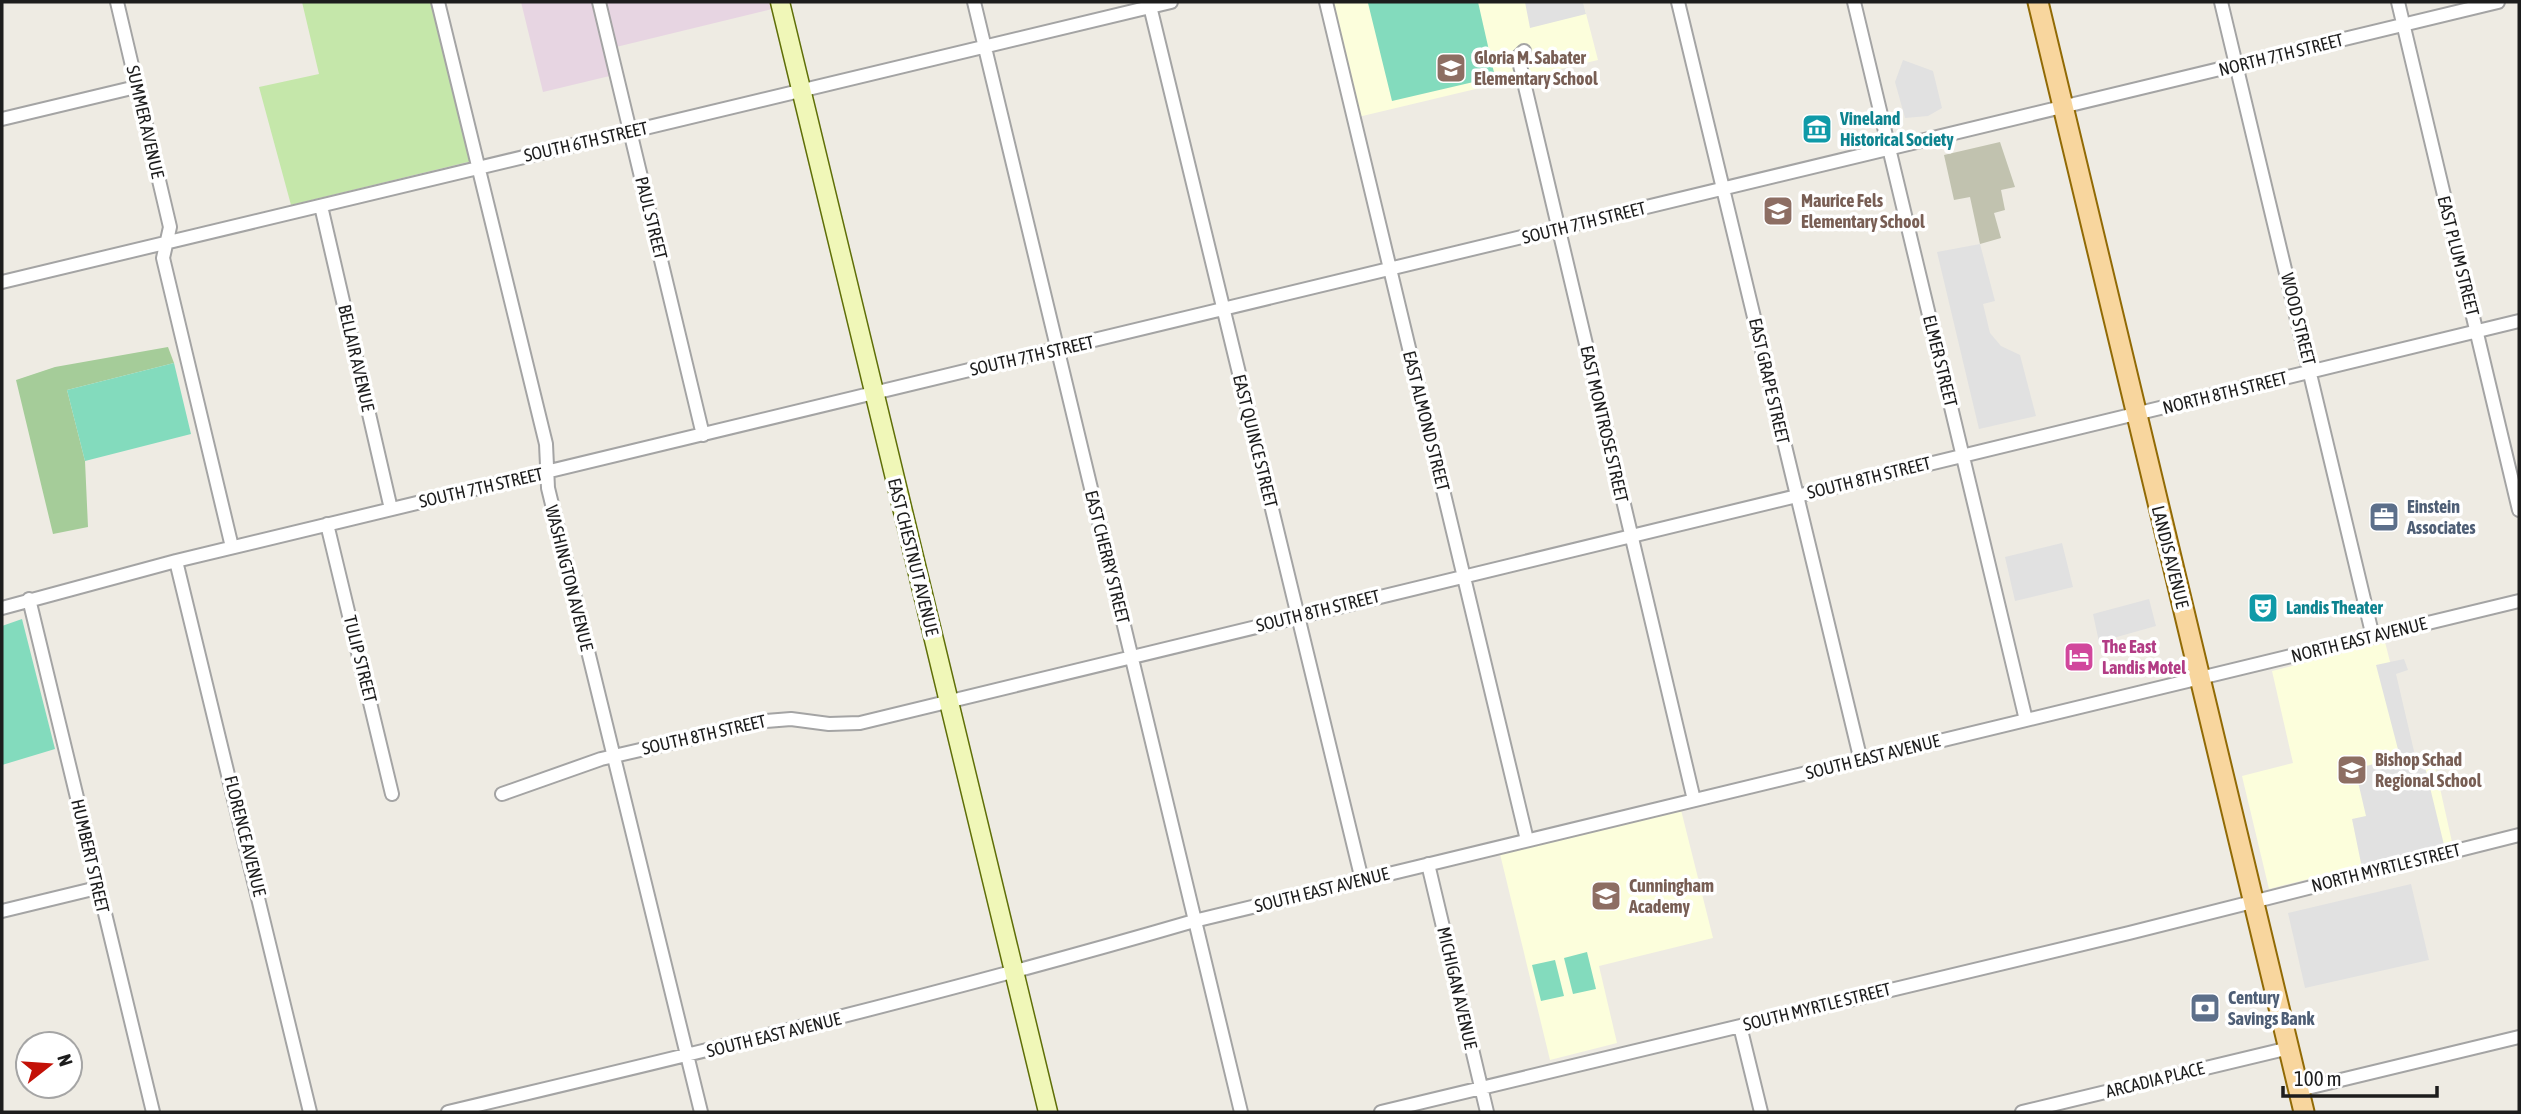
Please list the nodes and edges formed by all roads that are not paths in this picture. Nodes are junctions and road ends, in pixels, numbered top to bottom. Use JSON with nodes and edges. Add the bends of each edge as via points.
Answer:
{"nodes":[{"id":1,"x":117,"y":2,"type":"edge"},
{"id":2,"x":438,"y":2,"type":"edge"},
{"id":3,"x":599,"y":2,"type":"edge"},
{"id":4,"x":780,"y":2,"type":"edge"},
{"id":5,"x":974,"y":2,"type":"edge"},
{"id":6,"x":1171,"y":2,"type":"edge"},
{"id":7,"x":1326,"y":2,"type":"edge"},
{"id":8,"x":1678,"y":2,"type":"edge"},
{"id":9,"x":1854,"y":2,"type":"edge"},
{"id":10,"x":2038,"y":2,"type":"edge"},
{"id":11,"x":2221,"y":2,"type":"edge"},
{"id":12,"x":2398,"y":2,"type":"edge"},
{"id":13,"x":2498,"y":2,"type":"edge"},
{"id":14,"x":1150,"y":4,"type":"edge"},
{"id":15,"x":2403,"y":25,"type":"junction"},
{"id":16,"x":985,"y":46,"type":"junction"},
{"id":17,"x":1524,"y":51,"type":"dead end"},
{"id":18,"x":2236,"y":66,"type":"junction"},
{"id":19,"x":136,"y":87,"type":"junction"},
{"id":20,"x":800,"y":89,"type":"junction"},
{"id":21,"x":2064,"y":107,"type":"junction"},
{"id":22,"x":2,"y":119,"type":"edge"},
{"id":23,"x":630,"y":132,"type":"junction"},
{"id":24,"x":1889,"y":150,"type":"junction"},
{"id":25,"x":478,"y":167,"type":"junction"},
{"id":26,"x":1723,"y":189,"type":"junction"},
{"id":27,"x":321,"y":206,"type":"junction"},
{"id":28,"x":1557,"y":230,"type":"junction"},
{"id":29,"x":167,"y":242,"type":"junction"},
{"id":30,"x":1390,"y":270,"type":"junction"},
{"id":31,"x":2,"y":282,"type":"edge"},
{"id":32,"x":1223,"y":310,"type":"junction"},
{"id":33,"x":2519,"y":321,"type":"edge"},
{"id":34,"x":2477,"y":332,"type":"junction"},
{"id":35,"x":1057,"y":350,"type":"junction"},
{"id":36,"x":2311,"y":372,"type":"junction"},
{"id":37,"x":873,"y":393,"type":"junction"},
{"id":38,"x":2135,"y":415,"type":"junction"},
{"id":39,"x":703,"y":435,"type":"junction"},
{"id":40,"x":1963,"y":455,"type":"junction"},
{"id":41,"x":549,"y":471,"type":"junction"},
{"id":42,"x":1796,"y":496,"type":"junction"},
{"id":43,"x":391,"y":509,"type":"junction"},
{"id":44,"x":2519,"y":510,"type":"edge"},
{"id":45,"x":327,"y":524,"type":"junction"},
{"id":46,"x":1630,"y":536,"type":"junction"},
{"id":47,"x":232,"y":547,"type":"junction"},
{"id":48,"x":176,"y":561,"type":"junction"},
{"id":49,"x":1464,"y":576,"type":"junction"},
{"id":50,"x":29,"y":599,"type":"junction"},
{"id":51,"x":2519,"y":601,"type":"edge"},
{"id":52,"x":2,"y":608,"type":"edge"},
{"id":53,"x":1297,"y":616,"type":"junction"},
{"id":54,"x":2373,"y":637,"type":"junction"},
{"id":55,"x":1131,"y":657,"type":"junction"},
{"id":56,"x":2200,"y":679,"type":"junction"},
{"id":57,"x":947,"y":700,"type":"junction"},
{"id":58,"x":2026,"y":720,"type":"junction"},
{"id":59,"x":612,"y":756,"type":"junction"},
{"id":60,"x":1861,"y":761,"type":"junction"},
{"id":61,"x":392,"y":794,"type":"dead end"},
{"id":62,"x":502,"y":794,"type":"dead end"},
{"id":63,"x":1694,"y":800,"type":"junction"},
{"id":64,"x":2519,"y":835,"type":"edge"},
{"id":65,"x":1527,"y":840,"type":"junction"},
{"id":66,"x":1428,"y":864,"type":"junction"},
{"id":67,"x":1362,"y":880,"type":"junction"},
{"id":68,"x":97,"y":888,"type":"junction"},
{"id":69,"x":2253,"y":902,"type":"junction"},
{"id":70,"x":2,"y":911,"type":"edge"},
{"id":71,"x":1194,"y":921,"type":"junction"},
{"id":72,"x":1013,"y":973,"type":"junction"},
{"id":73,"x":1740,"y":1026,"type":"junction"},
{"id":74,"x":2519,"y":1037,"type":"edge"},
{"id":75,"x":2288,"y":1048,"type":"junction"},
{"id":76,"x":688,"y":1056,"type":"junction"},
{"id":77,"x":1482,"y":1088,"type":"junction"},
{"id":78,"x":2298,"y":1090,"type":"junction"},
{"id":79,"x":153,"y":1112,"type":"edge"},
{"id":80,"x":310,"y":1112,"type":"edge"},
{"id":81,"x":448,"y":1112,"type":"edge"},
{"id":82,"x":701,"y":1112,"type":"edge"},
{"id":83,"x":1048,"y":1112,"type":"edge"},
{"id":84,"x":1241,"y":1112,"type":"edge"},
{"id":85,"x":1381,"y":1112,"type":"edge"},
{"id":86,"x":1487,"y":1112,"type":"edge"},
{"id":87,"x":1760,"y":1112,"type":"edge"},
{"id":88,"x":2022,"y":1112,"type":"edge"},
{"id":89,"x":2304,"y":1112,"type":"edge"}],
"edges":[{"from":1,"to":19,"type":"street","name":"SUMMER AVENUE"},
{"from":2,"to":25,"type":"street","name":"WASHINGTON AVENUE"},
{"from":3,"to":23,"type":"street","name":"PAUL STREET"},
{"from":4,"to":20,"type":"street","name":"EAST CHESTNUT AVENUE"},
{"from":5,"to":16,"type":"street","name":"EAST CHERRY STREET"},
{"from":6,"to":14,"type":"street","name":"SOUTH 6TH STREET"},
{"from":7,"to":30,"type":"street","name":"EAST ALMOND STREET"},
{"from":8,"to":26,"type":"street","name":"EAST GRAPE STREET"},
{"from":9,"to":24,"type":"street","name":"ELMER STREET"},
{"from":10,"to":21,"type":"main road","name":"LANDIS AVENUE"},
{"from":11,"to":18,"type":"street","name":"WOOD STREET"},
{"from":12,"to":15,"type":"street","name":"EAST PLUM STREET"},
{"from":13,"to":15,"type":"street","name":"NORTH 7TH STREET"},
{"from":14,"to":16,"type":"street","name":"SOUTH 6TH STREET"},
{"from":14,"to":32,"type":"street","name":"EAST QUINCE STREET"},
{"from":15,"to":18,"type":"street","name":"NORTH 7TH STREET"},
{"from":15,"to":34,"type":"street","name":"EAST PLUM STREET"},
{"from":16,"to":20,"type":"street","name":"SOUTH 6TH STREET"},
{"from":16,"to":35,"type":"street","name":"EAST CHERRY STREET"},
{"from":17,"to":28,"type":"street","name":"EAST MONTROSE STREET","via":[[1518,57]]},
{"from":18,"to":21,"type":"street","name":"NORTH 7TH STREET"},
{"from":18,"to":36,"type":"street","name":"WOOD STREET"},
{"from":19,"to":22,"type":"street"},
{"from":19,"to":29,"type":"street","name":"SUMMER AVENUE","via":[[170,227]]},
{"from":20,"to":23,"type":"street","name":"SOUTH 6TH STREET"},
{"from":20,"to":37,"type":"street","name":"EAST CHESTNUT AVENUE"},
{"from":21,"to":24,"type":"street","name":"SOUTH 7TH STREET"},
{"from":21,"to":38,"type":"main road","name":"LANDIS AVENUE"},
{"from":23,"to":25,"type":"street","name":"SOUTH 6TH STREET"},
{"from":23,"to":39,"type":"street","name":"PAUL STREET"},
{"from":24,"to":26,"type":"street","name":"SOUTH 7TH STREET"},
{"from":24,"to":40,"type":"street","name":"ELMER STREET"},
{"from":25,"to":27,"type":"street","name":"SOUTH 6TH STREET"},
{"from":25,"to":41,"type":"street","name":"WASHINGTON AVENUE"},
{"from":26,"to":28,"type":"street","name":"SOUTH 7TH STREET"},
{"from":26,"to":42,"type":"street","name":"EAST GRAPE STREET"},
{"from":27,"to":29,"type":"street","name":"SOUTH 6TH STREET"},
{"from":27,"to":43,"type":"street","name":"BELLAIR AVENUE"},
{"from":28,"to":30,"type":"street","name":"SOUTH 7TH STREET"},
{"from":28,"to":46,"type":"street","name":"EAST MONTROSE STREET"},
{"from":29,"to":31,"type":"street","name":"SOUTH 6TH STREET"},
{"from":29,"to":47,"type":"street","via":[[163,258]]},
{"from":30,"to":32,"type":"street","name":"SOUTH 7TH STREET"},
{"from":30,"to":49,"type":"street","name":"EAST ALMOND STREET"},
{"from":32,"to":35,"type":"street","name":"SOUTH 7TH STREET"},
{"from":32,"to":53,"type":"street","name":"EAST QUINCE STREET"},
{"from":33,"to":34,"type":"street","name":"NORTH 8TH STREET"},
{"from":34,"to":36,"type":"street","name":"NORTH 8TH STREET"},
{"from":34,"to":44,"type":"street","name":"EAST PLUM STREET"},
{"from":35,"to":37,"type":"street","name":"SOUTH 7TH STREET"},
{"from":35,"to":55,"type":"street","name":"EAST CHERRY STREET"},
{"from":36,"to":38,"type":"street","name":"NORTH 8TH STREET"},
{"from":36,"to":54,"type":"street","name":"WOOD STREET"},
{"from":37,"to":39,"type":"street","name":"SOUTH 7TH STREET"},
{"from":37,"to":57,"type":"street","name":"EAST CHESTNUT AVENUE"},
{"from":38,"to":40,"type":"street","name":"SOUTH 8TH STREET"},
{"from":38,"to":56,"type":"main road","name":"LANDIS AVENUE"},
{"from":39,"to":41,"type":"street","name":"SOUTH 7TH STREET"},
{"from":40,"to":42,"type":"street","name":"SOUTH 8TH STREET"},
{"from":40,"to":58,"type":"street","name":"ELMER STREET"},
{"from":41,"to":43,"type":"street","name":"SOUTH 7TH STREET"},
{"from":41,"to":59,"type":"street","name":"WASHINGTON AVENUE","via":[[548,488]]},
{"from":42,"to":46,"type":"street","name":"SOUTH 8TH STREET"},
{"from":42,"to":60,"type":"street","name":"EAST GRAPE STREET"},
{"from":43,"to":45,"type":"street","name":"SOUTH 7TH STREET"},
{"from":45,"to":47,"type":"street","name":"SOUTH 7TH STREET"},
{"from":45,"to":61,"type":"street","name":"TULIP STREET"},
{"from":46,"to":49,"type":"street","name":"SOUTH 8TH STREET"},
{"from":46,"to":63,"type":"street","name":"EAST MONTROSE STREET"},
{"from":47,"to":48,"type":"street","name":"SOUTH 7TH STREET"},
{"from":48,"to":50,"type":"street","name":"SOUTH 7TH STREET"},
{"from":48,"to":80,"type":"street","name":"FLORENCE AVENUE"},
{"from":49,"to":53,"type":"street","name":"SOUTH 8TH STREET"},
{"from":49,"to":65,"type":"street","name":"EAST ALMOND STREET"},
{"from":50,"to":52,"type":"street","name":"SOUTH 7TH STREET"},
{"from":50,"to":68,"type":"street","name":"HUMBERT STREET"},
{"from":51,"to":54,"type":"street","name":"NORTH EAST AVENUE"},
{"from":53,"to":55,"type":"street","name":"SOUTH 8TH STREET"},
{"from":53,"to":67,"type":"street","name":"EAST QUINCE STREET"},
{"from":54,"to":56,"type":"street","name":"NORTH EAST AVENUE"},
{"from":55,"to":57,"type":"street","name":"SOUTH 8TH STREET"},
{"from":55,"to":71,"type":"street","name":"EAST CHERRY STREET"},
{"from":56,"to":58,"type":"street","name":"SOUTH EAST AVENUE"},
{"from":56,"to":69,"type":"main road","name":"LANDIS AVENUE"},
{"from":57,"to":59,"type":"street","name":"SOUTH 8TH STREET","via":[[860,723],[766,721]]},
{"from":57,"to":72,"type":"street","name":"EAST CHESTNUT AVENUE"},
{"from":58,"to":60,"type":"street","name":"SOUTH EAST AVENUE"},
{"from":59,"to":62,"type":"street","name":"SOUTH 8TH STREET"},
{"from":59,"to":76,"type":"street","name":"WASHINGTON AVENUE"},
{"from":60,"to":63,"type":"street","name":"SOUTH EAST AVENUE"},
{"from":63,"to":65,"type":"street","name":"SOUTH EAST AVENUE"},
{"from":64,"to":69,"type":"street","name":"NORTH MYRTLE STREET"},
{"from":65,"to":66,"type":"street","name":"SOUTH EAST AVENUE"},
{"from":66,"to":67,"type":"street","name":"SOUTH EAST AVENUE"},
{"from":66,"to":77,"type":"street","name":"MICHIGAN AVENUE"},
{"from":67,"to":71,"type":"street","name":"SOUTH EAST AVENUE"},
{"from":68,"to":70,"type":"street"},
{"from":68,"to":79,"type":"street","name":"HUMBERT STREET"},
{"from":69,"to":73,"type":"street","name":"SOUTH MYRTLE STREET"},
{"from":69,"to":75,"type":"main road","name":"LANDIS AVENUE"},
{"from":71,"to":72,"type":"street","name":"SOUTH EAST AVENUE"},
{"from":71,"to":84,"type":"street","name":"EAST CHERRY STREET"},
{"from":72,"to":76,"type":"street","name":"SOUTH EAST AVENUE"},
{"from":72,"to":83,"type":"street","name":"EAST CHESTNUT AVENUE"},
{"from":73,"to":77,"type":"street","name":"SOUTH MYRTLE STREET"},
{"from":73,"to":87,"type":"street"},
{"from":74,"to":78,"type":"street"},
{"from":75,"to":78,"type":"main road","name":"LANDIS AVENUE"},
{"from":75,"to":88,"type":"street","name":"ARCADIA PLACE"},
{"from":76,"to":81,"type":"street","name":"SOUTH EAST AVENUE"},
{"from":76,"to":82,"type":"street","name":"WASHINGTON AVENUE"},
{"from":77,"to":85,"type":"street","name":"SOUTH MYRTLE STREET"},
{"from":77,"to":86,"type":"street","name":"MICHIGAN AVENUE"},
{"from":78,"to":89,"type":"main road","name":"LANDIS AVENUE"}]}
